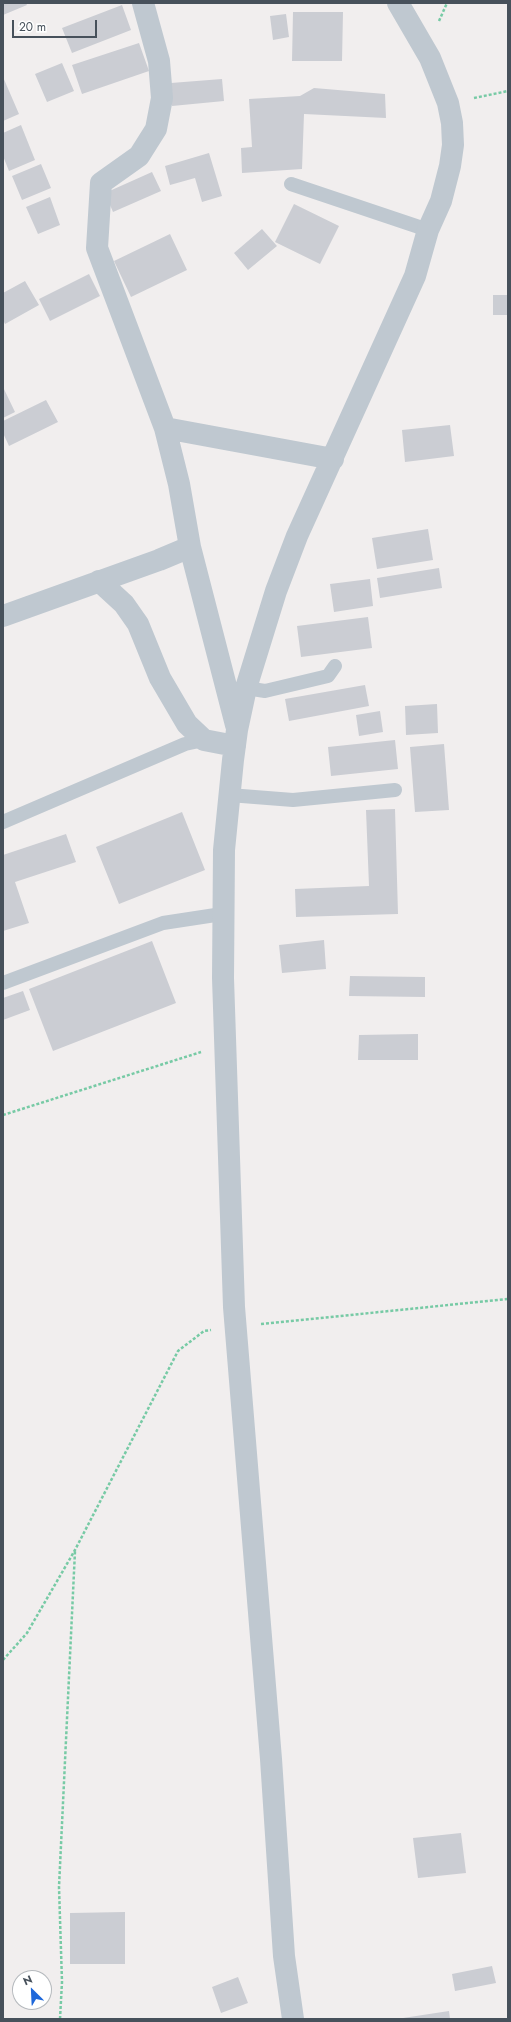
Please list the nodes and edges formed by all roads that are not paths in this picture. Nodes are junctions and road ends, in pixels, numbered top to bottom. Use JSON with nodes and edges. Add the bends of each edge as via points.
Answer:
{"nodes":[{"id":1,"x":143,"y":3,"type":"edge"},
{"id":2,"x":398,"y":3,"type":"edge"},
{"id":3,"x":291,"y":184,"type":"dead end"},
{"id":4,"x":428,"y":230,"type":"junction"},
{"id":5,"x":165,"y":428,"type":"junction"},
{"id":6,"x":333,"y":459,"type":"junction"},
{"id":7,"x":190,"y":547,"type":"junction"},
{"id":8,"x":99,"y":580,"type":"junction"},
{"id":9,"x":3,"y":616,"type":"edge"},
{"id":10,"x":335,"y":666,"type":"dead end"},
{"id":11,"x":246,"y":688,"type":"junction"},
{"id":12,"x":236,"y":738,"type":"junction"},
{"id":13,"x":204,"y":740,"type":"junction"},
{"id":14,"x":395,"y":790,"type":"dead end"},
{"id":15,"x":229,"y":795,"type":"junction"},
{"id":16,"x":3,"y":822,"type":"edge"},
{"id":17,"x":222,"y":914,"type":"junction"},
{"id":18,"x":3,"y":984,"type":"edge"},
{"id":19,"x":293,"y":2019,"type":"edge"}],
"edges":[{"from":1,"to":5,"type":"street","via":[[159,62],[162,98],[156,129],[139,156],[101,183],[97,248]]},
{"from":2,"to":4,"type":"street","via":[[430,58],[448,103],[452,123],[453,145],[450,166]]},
{"from":3,"to":4,"type":"lane"},
{"from":4,"to":6,"type":"street","via":[[415,276]]},
{"from":5,"to":6,"type":"street"},
{"from":5,"to":7,"type":"street","via":[[179,484]]},
{"from":6,"to":11,"type":"street","via":[[292,550]]},
{"from":7,"to":8,"type":"street"},
{"from":7,"to":12,"type":"street"},
{"from":8,"to":9,"type":"street"},
{"from":8,"to":13,"type":"street","via":[[124,604],[138,624],[160,678],[175,705],[187,724]]},
{"from":10,"to":11,"type":"lane","via":[[328,676],[265,690]]},
{"from":11,"to":12,"type":"street"},
{"from":12,"to":13,"type":"street"},
{"from":12,"to":15,"type":"street"},
{"from":13,"to":16,"type":"lane","via":[[185,744]]},
{"from":14,"to":15,"type":"lane","via":[[293,800]]},
{"from":15,"to":17,"type":"street"},
{"from":17,"to":18,"type":"lane","via":[[163,923]]},
{"from":17,"to":19,"type":"street","via":[[235,1325],[271,1759],[284,1956]]}]}
